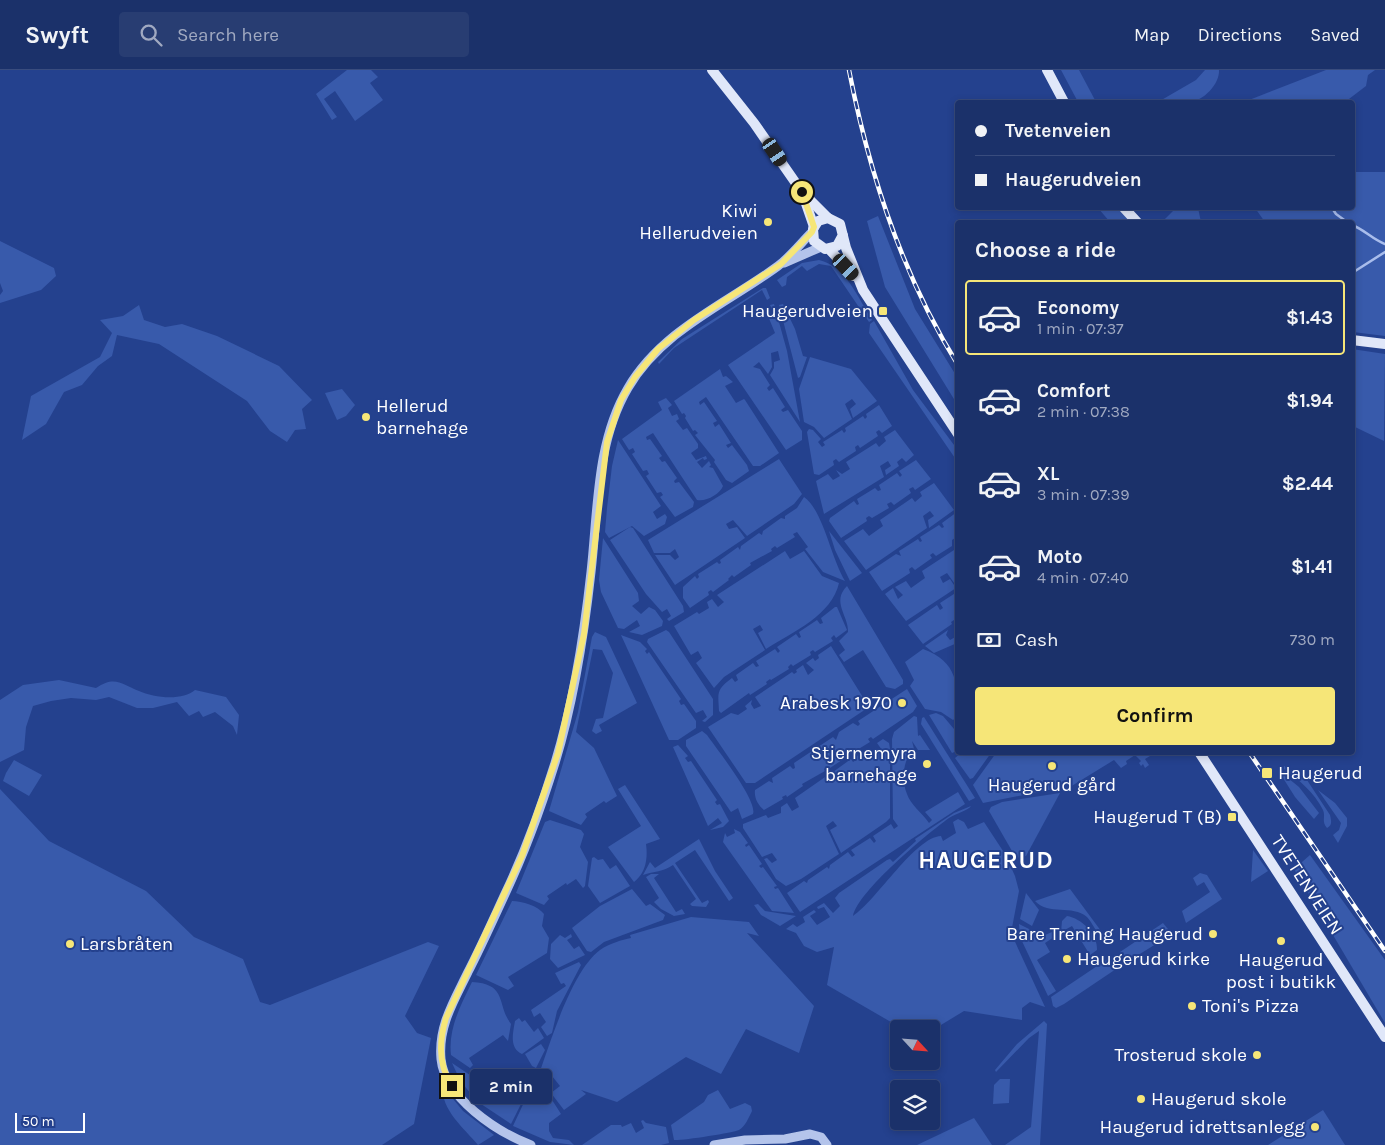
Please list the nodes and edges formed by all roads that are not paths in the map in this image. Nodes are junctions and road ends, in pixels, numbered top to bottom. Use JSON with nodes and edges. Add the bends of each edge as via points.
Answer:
{"nodes":[{"id":1,"x":712,"y":70,"type":"edge"},
{"id":2,"x":1047,"y":70,"type":"edge"},
{"id":3,"x":1063,"y":100,"type":"edge"},
{"id":4,"x":802,"y":192,"type":"junction"},
{"id":5,"x":1126,"y":210,"type":"edge"},
{"id":6,"x":828,"y":218,"type":"junction"},
{"id":7,"x":1135,"y":220,"type":"edge"},
{"id":8,"x":813,"y":229,"type":"junction"},
{"id":9,"x":843,"y":235,"type":"junction"},
{"id":10,"x":825,"y":248,"type":"junction"},
{"id":11,"x":781,"y":264,"type":"junction"},
{"id":12,"x":857,"y":279,"type":"junction"},
{"id":13,"x":1355,"y":340,"type":"edge"},
{"id":14,"x":1385,"y":344,"type":"edge"},
{"id":15,"x":955,"y":429,"type":"edge"},
{"id":16,"x":1202,"y":755,"type":"edge"},
{"id":17,"x":1385,"y":1037,"type":"edge"},
{"id":18,"x":788,"y":1142,"type":"edge"},
{"id":19,"x":531,"y":1145,"type":"edge"},
{"id":20,"x":714,"y":1145,"type":"edge"},
{"id":21,"x":827,"y":1145,"type":"edge"}],
"edges":[{"from":1,"to":4,"type":"main road","via":[[744,108]]},
{"from":2,"to":3,"type":"main road"},
{"from":4,"to":6,"type":"main road"},
{"from":4,"to":8,"type":"main road"},
{"from":5,"to":7,"type":"main road"},
{"from":6,"to":8,"type":"main road","via":[[821,219]]},
{"from":6,"to":9,"type":"main road","via":[[840,224]]},
{"from":8,"to":10,"type":"main road","via":[[814,241]]},
{"from":8,"to":11,"type":"street"},
{"from":9,"to":10,"type":"main road","via":[[840,243]]},
{"from":9,"to":12,"type":"main road"},
{"from":10,"to":11,"type":"street"},
{"from":10,"to":12,"type":"main road"},
{"from":11,"to":19,"type":"street","via":[[694,320],[658,349],[630,385],[610,428],[603,462],[584,634],[558,753],[522,856],[453,1001],[441,1038],[442,1066],[460,1096],[494,1126]]},
{"from":12,"to":15,"type":"main road"},
{"from":13,"to":14,"type":"main road"},
{"from":16,"to":17,"type":"main road","name":"TVETENVEIEN"},
{"from":18,"to":20,"type":"street","via":[[745,1140]]},
{"from":18,"to":21,"type":"street","via":[[810,1134],[821,1137]]}]}
